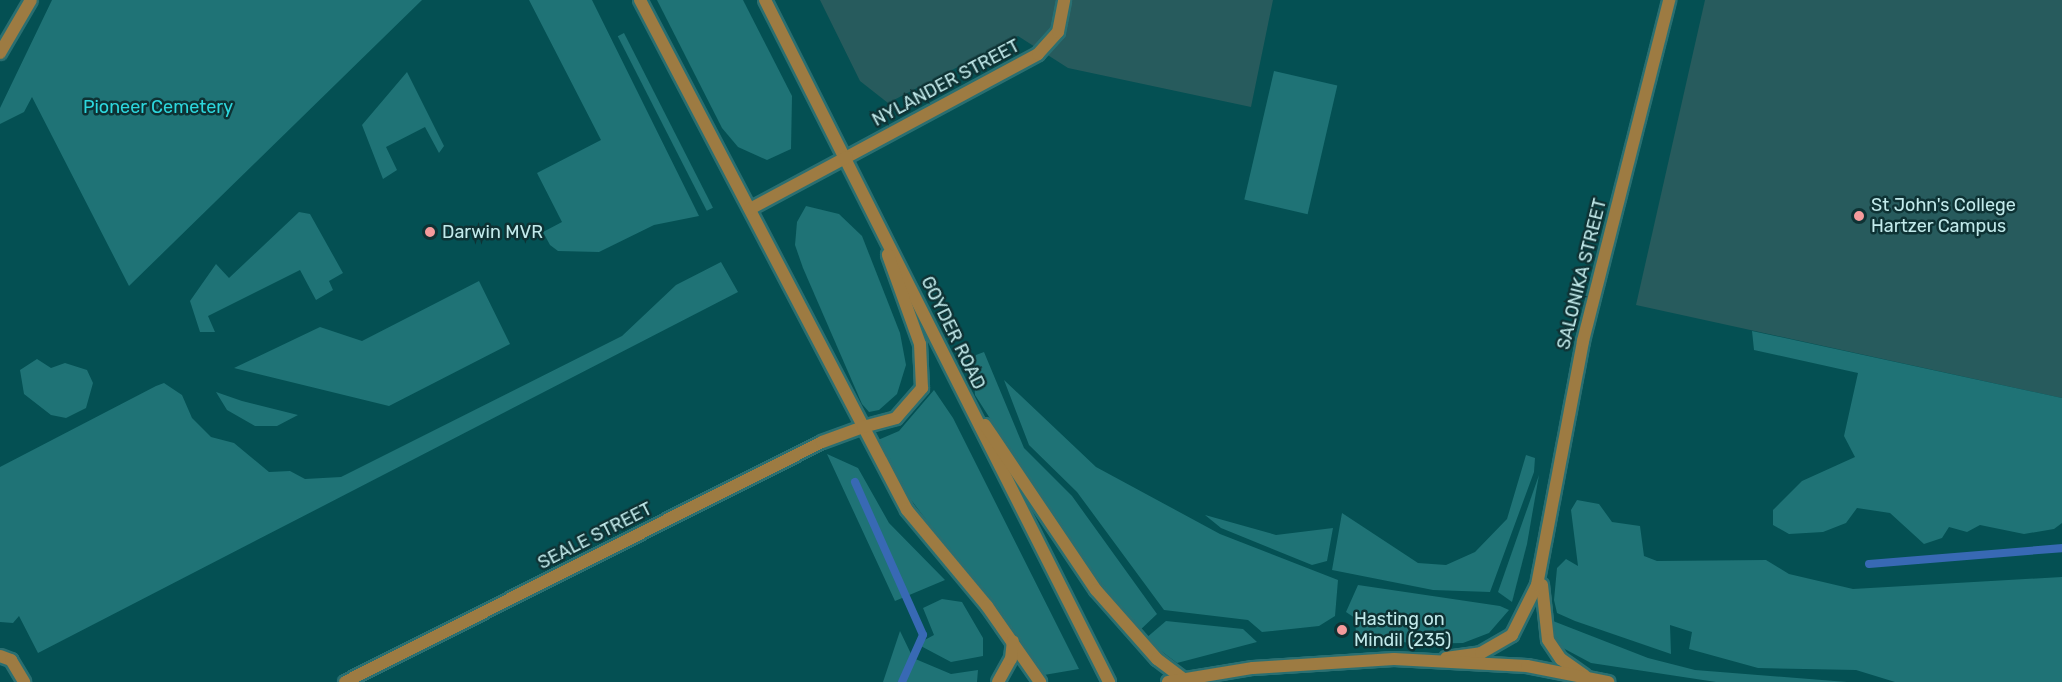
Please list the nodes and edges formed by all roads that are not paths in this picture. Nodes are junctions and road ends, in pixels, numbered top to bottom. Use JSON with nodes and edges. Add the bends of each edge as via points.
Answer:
{"nodes":[{"id":1,"x":31,"y":0,"type":"edge"},
{"id":2,"x":640,"y":0,"type":"edge"},
{"id":3,"x":765,"y":0,"type":"edge"},
{"id":4,"x":1064,"y":0,"type":"edge"},
{"id":5,"x":1669,"y":0,"type":"edge"},
{"id":6,"x":0,"y":53,"type":"edge"},
{"id":7,"x":848,"y":157,"type":"junction"},
{"id":8,"x":866,"y":194,"type":"junction"},
{"id":9,"x":750,"y":209,"type":"junction"},
{"id":10,"x":967,"y":403,"type":"junction"},
{"id":11,"x":863,"y":427,"type":"junction"},
{"id":12,"x":1544,"y":560,"type":"junction"},
{"id":13,"x":1013,"y":640,"type":"junction"},
{"id":14,"x":0,"y":656,"type":"edge"},
{"id":15,"x":1439,"y":659,"type":"junction"},
{"id":16,"x":1588,"y":678,"type":"junction"},
{"id":17,"x":1184,"y":679,"type":"junction"},
{"id":18,"x":24,"y":682,"type":"edge"},
{"id":19,"x":345,"y":682,"type":"edge"},
{"id":20,"x":998,"y":682,"type":"edge"},
{"id":21,"x":1040,"y":682,"type":"edge"},
{"id":22,"x":1109,"y":682,"type":"edge"},
{"id":23,"x":1168,"y":682,"type":"edge"},
{"id":24,"x":1608,"y":682,"type":"edge"}],
"edges":[{"from":1,"to":6,"type":"street"},
{"from":2,"to":9,"type":"street"},
{"from":3,"to":7,"type":"street","name":"GOYDER ROAD"},
{"from":4,"to":7,"type":"street","name":"NYLANDER STREET","via":[[1058,32],[1038,54]]},
{"from":5,"to":12,"type":"street","name":"SALONIKA STREET","via":[[1583,341]]},
{"from":7,"to":8,"type":"street","name":"GOYDER ROAD"},
{"from":7,"to":9,"type":"street","name":"NYLANDER STREET"},
{"from":8,"to":10,"type":"street","name":"GOYDER ROAD"},
{"from":8,"to":11,"type":"street","name":"SEALE STREET","via":[[924,363],[922,388],[906,410]]},
{"from":9,"to":11,"type":"street"},
{"from":10,"to":17,"type":"street","via":[[1096,590],[1152,654]]},
{"from":10,"to":22,"type":"street","name":"GOYDER ROAD"},
{"from":11,"to":13,"type":"street","via":[[907,510]]},
{"from":11,"to":19,"type":"street","name":"SEALE STREET","via":[[822,442]]},
{"from":12,"to":15,"type":"street","name":"SALONIKA STREET","via":[[1529,607],[1512,635],[1481,653]]},
{"from":12,"to":16,"type":"street","name":"SALONIKA STREET","via":[[1542,613],[1548,640],[1561,659]]},
{"from":13,"to":20,"type":"street","via":[[1011,659]]},
{"from":13,"to":21,"type":"street"},
{"from":14,"to":18,"type":"street","via":[[11,660]]},
{"from":15,"to":16,"type":"street","via":[[1527,666]]},
{"from":15,"to":17,"type":"street","via":[[1299,663]]},
{"from":16,"to":24,"type":"street"},
{"from":17,"to":23,"type":"street"}]}
